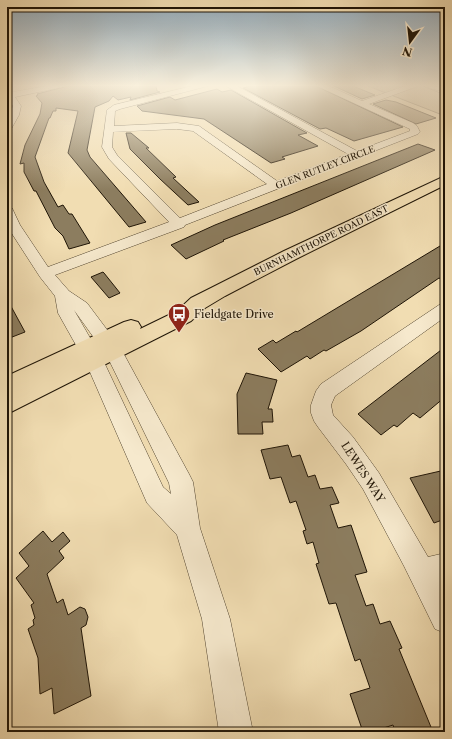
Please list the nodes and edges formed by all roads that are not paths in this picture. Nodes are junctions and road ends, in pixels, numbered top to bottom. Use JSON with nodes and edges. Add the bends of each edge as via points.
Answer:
{"nodes":[{"id":1,"x":110,"y":120,"type":"edge"},
{"id":2,"x":295,"y":120,"type":"edge"},
{"id":3,"x":399,"y":120,"type":"edge"},
{"id":4,"x":109,"y":129,"type":"junction"},
{"id":5,"x":358,"y":154,"type":"junction"},
{"id":6,"x":445,"y":180,"type":"edge"},
{"id":7,"x":277,"y":186,"type":"junction"},
{"id":8,"x":7,"y":211,"type":"edge"},
{"id":9,"x":179,"y":224,"type":"junction"},
{"id":10,"x":46,"y":274,"type":"junction"},
{"id":11,"x":445,"y":309,"type":"edge"},
{"id":12,"x":100,"y":350,"type":"junction"},
{"id":13,"x":7,"y":386,"type":"edge"},
{"id":14,"x":7,"y":404,"type":"edge"},
{"id":15,"x":187,"y":528,"type":"junction"},
{"id":16,"x":434,"y":569,"type":"edge"},
{"id":17,"x":445,"y":619,"type":"edge"},
{"id":18,"x":236,"y":732,"type":"edge"}],
"edges":[{"from":1,"to":4,"type":"street"},
{"from":2,"to":5,"type":"street"},
{"from":3,"to":5,"type":"street","name":"GLEN RUTLEY CIRCLE","via":[[416,130],[414,133]]},
{"from":4,"to":7,"type":"street","via":[[177,126],[196,128]]},
{"from":4,"to":9,"type":"street","via":[[107,147],[113,157]]},
{"from":5,"to":7,"type":"street","name":"GLEN RUTLEY CIRCLE"},
{"from":6,"to":12,"type":"main road","name":"BURNHAMTHORPE ROAD EAST","via":[[290,255],[198,303],[184,316]]},
{"from":7,"to":9,"type":"street","name":"GLEN RUTLEY CIRCLE"},
{"from":8,"to":10,"type":"street","via":[[13,225]]},
{"from":9,"to":10,"type":"street","name":"GLEN RUTLEY CIRCLE"},
{"from":10,"to":12,"type":"street","via":[[63,295],[66,313]]},
{"from":11,"to":16,"type":"street","name":"LEWES WAY","via":[[328,390],[322,397],[320,407],[325,421],[352,452]]},
{"from":12,"to":13,"type":"main road","name":"BURNHAMTHORPE ROAD EAST"},
{"from":12,"to":14,"type":"main road","name":"BURNHAMTHORPE ROAD EAST"},
{"from":12,"to":15,"type":"street","via":[[155,495]]},
{"from":12,"to":15,"type":"street","via":[[182,482]]},
{"from":15,"to":18,"type":"street","via":[[216,619]]},
{"from":16,"to":17,"type":"street","name":"LEWES WAY"}]}
